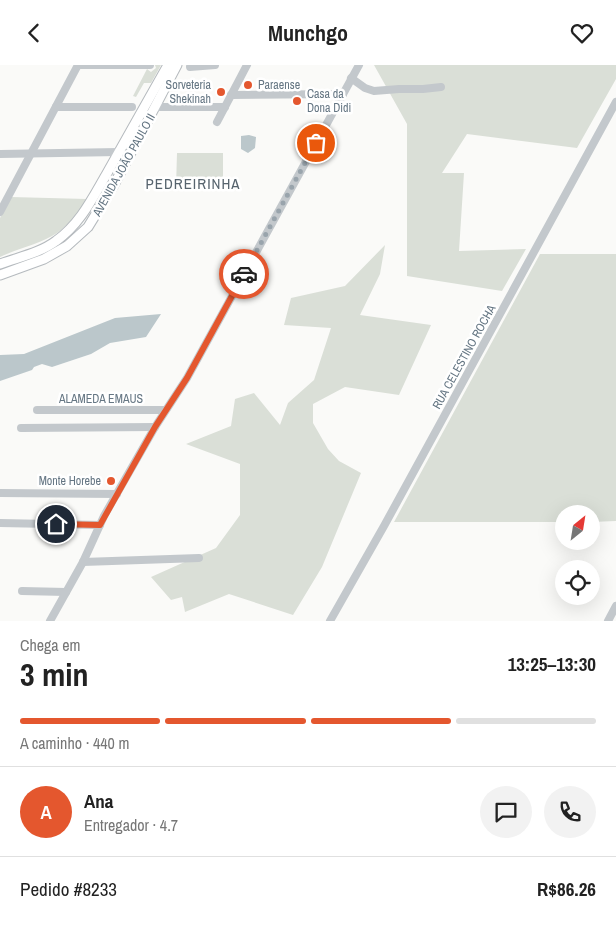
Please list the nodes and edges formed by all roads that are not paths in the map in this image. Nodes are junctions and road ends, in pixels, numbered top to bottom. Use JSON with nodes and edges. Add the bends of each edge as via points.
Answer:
{"nodes":[{"id":1,"x":78,"y":65,"type":"edge"},
{"id":2,"x":150,"y":65,"type":"edge"},
{"id":3,"x":168,"y":65,"type":"edge"},
{"id":4,"x":177,"y":65,"type":"edge"},
{"id":5,"x":215,"y":65,"type":"edge"},
{"id":6,"x":247,"y":65,"type":"edge"},
{"id":7,"x":358,"y":65,"type":"edge"},
{"id":8,"x":190,"y":67,"type":"dead end"},
{"id":9,"x":351,"y":79,"type":"junction"},
{"id":10,"x":441,"y":87,"type":"dead end"},
{"id":11,"x":343,"y":94,"type":"junction"},
{"id":12,"x":231,"y":95,"type":"junction"},
{"id":13,"x":616,"y":102,"type":"edge"},
{"id":14,"x":56,"y":107,"type":"junction"},
{"id":15,"x":132,"y":107,"type":"dead end"},
{"id":16,"x":156,"y":107,"type":"junction"},
{"id":17,"x":225,"y":107,"type":"junction"},
{"id":18,"x":217,"y":121,"type":"dead end"},
{"id":19,"x":120,"y":152,"type":"junction"},
{"id":20,"x":31,"y":153,"type":"junction"},
{"id":21,"x":0,"y":154,"type":"edge"},
{"id":22,"x":2,"y":204,"type":"edge"},
{"id":23,"x":0,"y":212,"type":"edge"},
{"id":24,"x":0,"y":264,"type":"edge"},
{"id":25,"x":0,"y":275,"type":"edge"},
{"id":26,"x":165,"y":409,"type":"junction"},
{"id":27,"x":37,"y":410,"type":"dead end"},
{"id":28,"x":155,"y":427,"type":"junction"},
{"id":29,"x":22,"y":428,"type":"dead end"},
{"id":30,"x":0,"y":493,"type":"edge"},
{"id":31,"x":117,"y":494,"type":"junction"},
{"id":32,"x":0,"y":523,"type":"edge"},
{"id":33,"x":100,"y":525,"type":"junction"},
{"id":34,"x":199,"y":558,"type":"dead end"},
{"id":35,"x":83,"y":562,"type":"junction"},
{"id":36,"x":22,"y":591,"type":"dead end"},
{"id":37,"x":66,"y":592,"type":"junction"},
{"id":38,"x":616,"y":605,"type":"edge"},
{"id":39,"x":50,"y":621,"type":"edge"},
{"id":40,"x":330,"y":621,"type":"edge"},
{"id":41,"x":608,"y":621,"type":"edge"}],
"edges":[{"from":1,"to":2,"type":"street"},
{"from":1,"to":14,"type":"street"},
{"from":3,"to":19,"type":"main road","name":"AVENIDA JOÃO PAULO II"},
{"from":4,"to":16,"type":"main road","name":"AVENIDA JOÃO PAULO II"},
{"from":5,"to":8,"type":"street"},
{"from":6,"to":12,"type":"street"},
{"from":7,"to":9,"type":"street"},
{"from":9,"to":10,"type":"street","via":[[374,91]]},
{"from":9,"to":11,"type":"street"},
{"from":11,"to":12,"type":"street"},
{"from":11,"to":26,"type":"street","via":[[187,378]]},
{"from":12,"to":17,"type":"street"},
{"from":13,"to":40,"type":"street","name":"RUA CELESTINO ROCHA"},
{"from":14,"to":15,"type":"street"},
{"from":14,"to":20,"type":"street"},
{"from":16,"to":17,"type":"street"},
{"from":16,"to":25,"type":"main road","name":"AVENIDA JOÃO PAULO II","via":[[88,227],[67,246],[44,259]]},
{"from":17,"to":18,"type":"street"},
{"from":19,"to":20,"type":"street"},
{"from":19,"to":24,"type":"main road","name":"AVENIDA JOÃO PAULO II","via":[[80,218],[67,233],[39,250]]},
{"from":20,"to":21,"type":"street"},
{"from":20,"to":22,"type":"street"},
{"from":22,"to":23,"type":"street"},
{"from":26,"to":27,"type":"street","name":"ALAMEDA EMAUS"},
{"from":26,"to":28,"type":"street"},
{"from":28,"to":29,"type":"street"},
{"from":28,"to":31,"type":"street"},
{"from":30,"to":31,"type":"street"},
{"from":31,"to":33,"type":"street"},
{"from":32,"to":33,"type":"street"},
{"from":33,"to":35,"type":"street"},
{"from":34,"to":35,"type":"street"},
{"from":35,"to":37,"type":"street"},
{"from":36,"to":37,"type":"street"},
{"from":37,"to":39,"type":"street"},
{"from":38,"to":41,"type":"street"}]}
